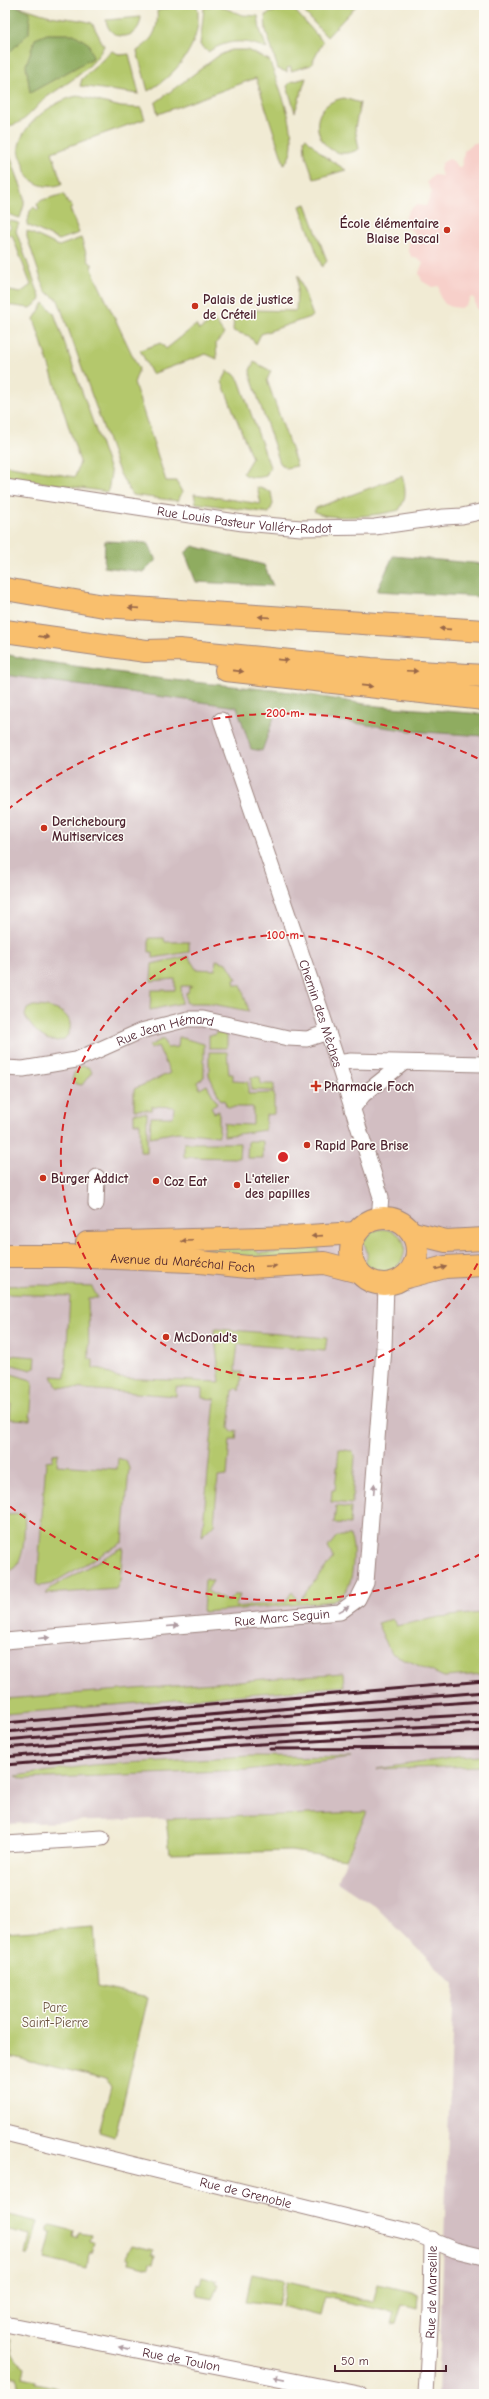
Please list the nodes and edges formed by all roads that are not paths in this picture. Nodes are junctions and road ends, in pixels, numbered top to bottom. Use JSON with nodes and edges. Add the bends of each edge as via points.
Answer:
{"nodes":[{"id":1,"x":5,"y":487,"type":"edge"},
{"id":2,"x":484,"y":511,"type":"edge"},
{"id":3,"x":5,"y":590,"type":"edge"},
{"id":4,"x":5,"y":631,"type":"edge"},
{"id":5,"x":484,"y":631,"type":"edge"},
{"id":6,"x":146,"y":651,"type":"junction"},
{"id":7,"x":484,"y":676,"type":"edge"},
{"id":8,"x":484,"y":699,"type":"edge"},
{"id":9,"x":221,"y":720,"type":"dead end"},
{"id":10,"x":328,"y":1032,"type":"junction"},
{"id":11,"x":337,"y":1063,"type":"junction"},
{"id":12,"x":402,"y":1064,"type":"junction"},
{"id":13,"x":484,"y":1064,"type":"edge"},
{"id":14,"x":5,"y":1068,"type":"edge"},
{"id":15,"x":352,"y":1109,"type":"junction"},
{"id":16,"x":97,"y":1177,"type":"dead end"},
{"id":17,"x":96,"y":1204,"type":"dead end"},
{"id":18,"x":378,"y":1218,"type":"junction"},
{"id":19,"x":356,"y":1233,"type":"junction"},
{"id":20,"x":413,"y":1233,"type":"junction"},
{"id":21,"x":484,"y":1239,"type":"edge"},
{"id":22,"x":5,"y":1242,"type":"edge"},
{"id":23,"x":5,"y":1256,"type":"edge"},
{"id":24,"x":484,"y":1265,"type":"edge"},
{"id":25,"x":359,"y":1272,"type":"junction"},
{"id":26,"x":395,"y":1281,"type":"junction"},
{"id":27,"x":5,"y":1641,"type":"edge"},
{"id":28,"x":102,"y":1838,"type":"dead end"},
{"id":29,"x":5,"y":1844,"type":"edge"},
{"id":30,"x":5,"y":2133,"type":"edge"},
{"id":31,"x":432,"y":2239,"type":"junction"},
{"id":32,"x":484,"y":2257,"type":"edge"},
{"id":33,"x":5,"y":2324,"type":"edge"},
{"id":34,"x":359,"y":2394,"type":"edge"},
{"id":35,"x":426,"y":2394,"type":"edge"}],
"edges":[{"from":1,"to":2,"type":"street","name":"Rue Louis Pasteur Valléry-Radot","via":[[243,523],[301,528],[375,527]]},
{"from":5,"to":3,"type":"main road","one_way":true,"via":[[104,606]]},
{"from":4,"to":6,"type":"main road","one_way":true},
{"from":6,"to":7,"type":"main road","one_way":true,"via":[[180,650],[371,669]]},
{"from":6,"to":8,"type":"main road","one_way":true,"via":[[178,664]]},
{"from":9,"to":10,"type":"street","name":"Chemin des Mèches"},
{"from":10,"to":11,"type":"street","name":"Chemin des Mèches"},
{"from":10,"to":14,"type":"street","name":"Rue Jean Hémard","via":[[307,1039],[288,1038],[203,1019],[188,1019],[141,1031],[76,1060],[24,1069]]},
{"from":11,"to":12,"type":"street","via":[[351,1061]]},
{"from":11,"to":15,"type":"street","name":"Chemin des Mèches"},
{"from":12,"to":13,"type":"street"},
{"from":12,"to":15,"type":"street","via":[[363,1095]]},
{"from":15,"to":18,"type":"street","name":"Chemin des Mèches","via":[[381,1197]]},
{"from":16,"to":17,"type":"street"},
{"from":18,"to":19,"type":"main road","via":[[366,1223]]},
{"from":18,"to":20,"type":"main road","via":[[398,1220]]},
{"from":19,"to":22,"type":"main road","name":"Avenue du Maréchal Foch","one_way":true,"via":[[98,1243]]},
{"from":19,"to":25,"type":"main road","via":[[351,1253],[353,1264]]},
{"from":20,"to":21,"type":"main road","via":[[446,1241]]},
{"from":20,"to":26,"type":"main road","via":[[418,1252],[416,1262]]},
{"from":23,"to":25,"type":"main road","name":"Avenue du Maréchal Foch","one_way":true,"via":[[182,1261],[248,1267],[324,1263]]},
{"from":26,"to":24,"type":"main road","one_way":true,"via":[[445,1267]]},
{"from":25,"to":26,"type":"main road","via":[[376,1283]]},
{"from":27,"to":26,"type":"street","name":"Rue Marc Seguin","one_way":true,"via":[[340,1612],[358,1599],[366,1583],[384,1348]]},
{"from":28,"to":29,"type":"street"},
{"from":30,"to":31,"type":"street","name":"Rue de Grenoble"},
{"from":31,"to":32,"type":"street","name":"Rue de Grenoble","via":[[455,2250]]},
{"from":31,"to":35,"type":"street","name":"Rue de Marseille"},
{"from":34,"to":33,"type":"street","name":"Rue de Toulon","one_way":true}]}
